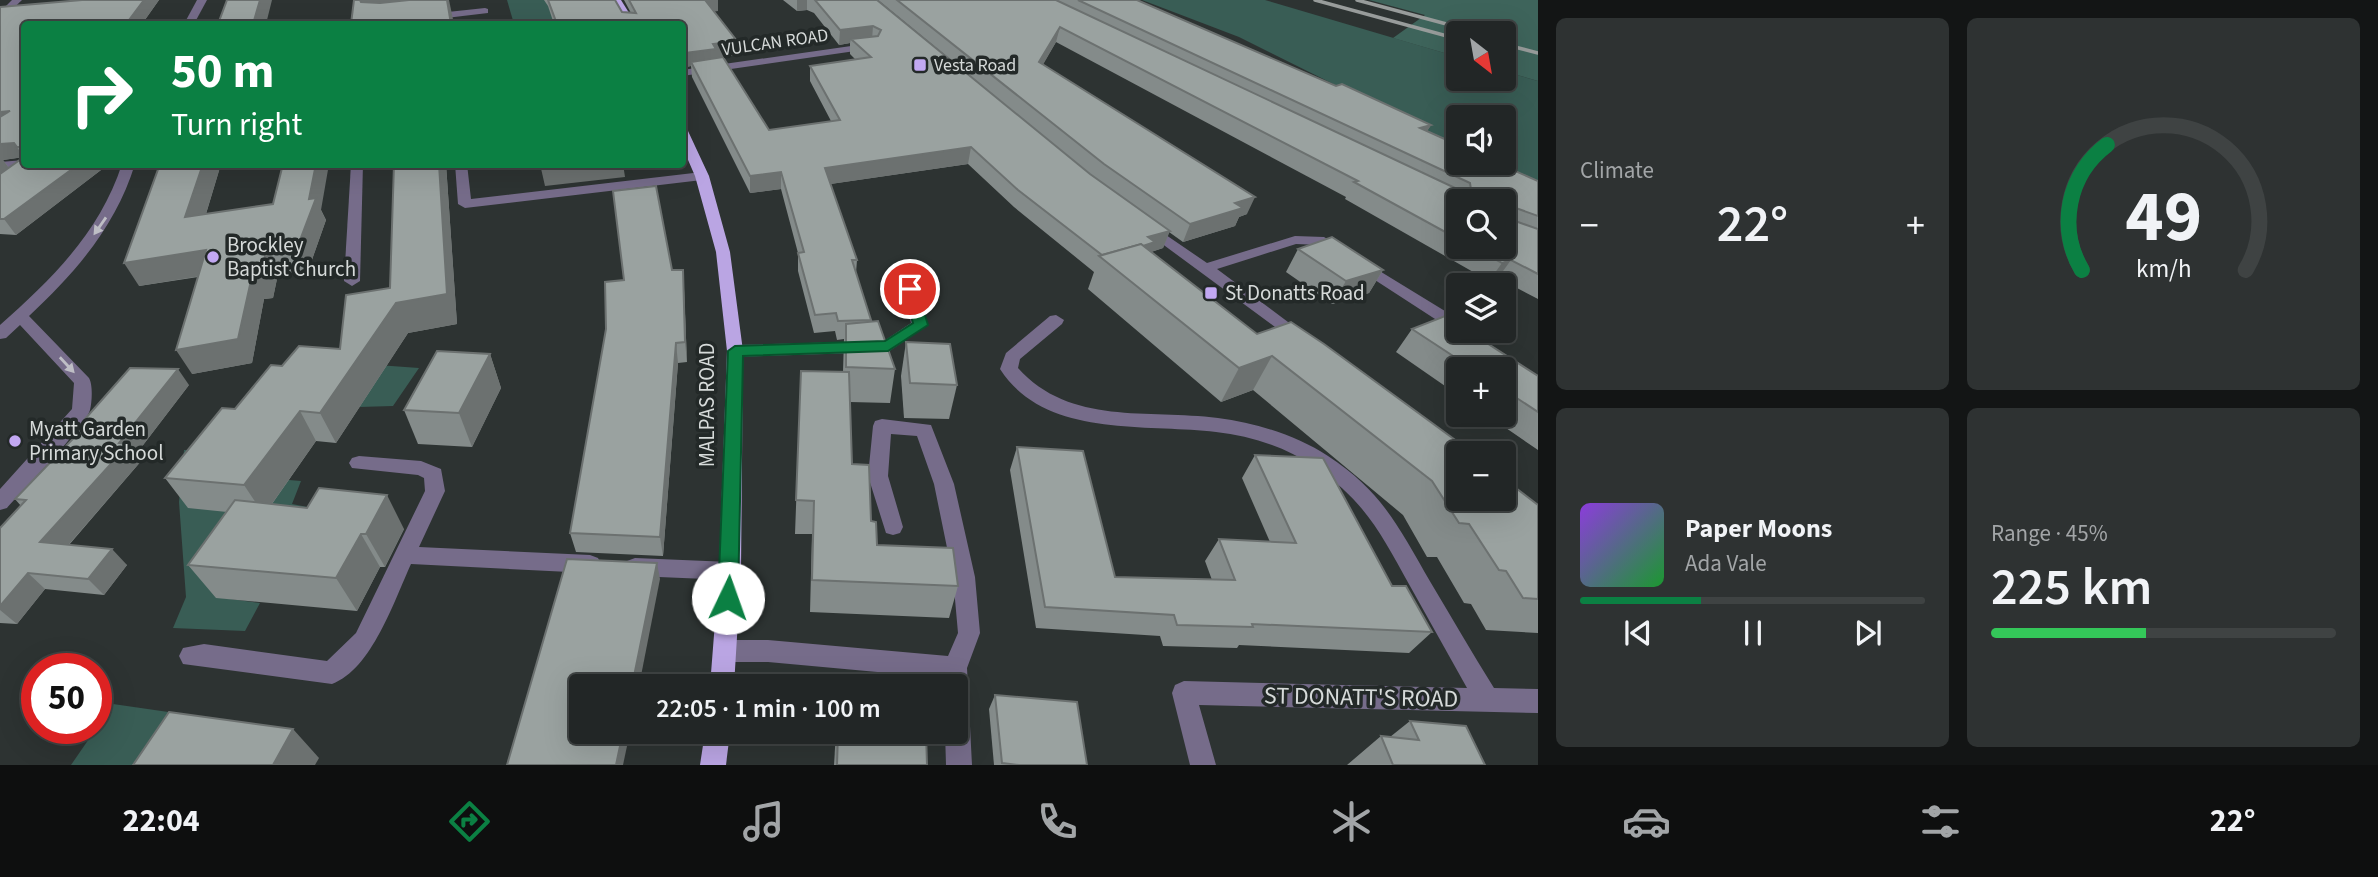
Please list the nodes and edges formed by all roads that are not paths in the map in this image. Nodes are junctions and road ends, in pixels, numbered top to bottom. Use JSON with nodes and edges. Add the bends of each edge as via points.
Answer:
{"nodes":[{"id":1,"x":17,"y":0,"type":"edge"},
{"id":2,"x":202,"y":0,"type":"edge"},
{"id":3,"x":480,"y":0,"type":"edge"},
{"id":4,"x":616,"y":0,"type":"edge"},
{"id":5,"x":485,"y":11,"type":"junction"},
{"id":6,"x":0,"y":18,"type":"edge"},
{"id":7,"x":415,"y":19,"type":"edge"},
{"id":8,"x":191,"y":21,"type":"edge"},
{"id":9,"x":488,"y":21,"type":"edge"},
{"id":10,"x":629,"y":21,"type":"edge"},
{"id":11,"x":872,"y":46,"type":"edge"},
{"id":12,"x":686,"y":71,"type":"edge"},
{"id":13,"x":686,"y":140,"type":"edge"},
{"id":14,"x":0,"y":166,"type":"edge"},
{"id":15,"x":127,"y":168,"type":"edge"},
{"id":16,"x":357,"y":168,"type":"edge"},
{"id":17,"x":462,"y":168,"type":"edge"},
{"id":18,"x":21,"y":171,"type":"edge"},
{"id":19,"x":702,"y":176,"type":"junction"},
{"id":20,"x":1135,"y":218,"type":"edge"},
{"id":21,"x":1206,"y":268,"type":"junction"},
{"id":22,"x":352,"y":281,"type":"dead end"},
{"id":23,"x":910,"y":289,"type":"dead end"},
{"id":24,"x":20,"y":316,"type":"junction"},
{"id":25,"x":1446,"y":318,"type":"edge"},
{"id":26,"x":1056,"y":320,"type":"dead end"},
{"id":27,"x":0,"y":334,"type":"edge"},
{"id":28,"x":1316,"y":349,"type":"edge"},
{"id":29,"x":735,"y":351,"type":"junction"},
{"id":30,"x":359,"y":463,"type":"dead end"},
{"id":31,"x":0,"y":502,"type":"edge"},
{"id":32,"x":893,"y":527,"type":"dead end"},
{"id":33,"x":405,"y":555,"type":"junction"},
{"id":34,"x":730,"y":571,"type":"junction"},
{"id":35,"x":726,"y":651,"type":"junction"},
{"id":36,"x":191,"y":656,"type":"dead end"},
{"id":37,"x":955,"y":668,"type":"junction"},
{"id":38,"x":723,"y":674,"type":"edge"},
{"id":39,"x":1487,"y":701,"type":"junction"},
{"id":40,"x":1538,"y":701,"type":"edge"},
{"id":41,"x":716,"y":744,"type":"edge"},
{"id":42,"x":713,"y":765,"type":"edge"},
{"id":43,"x":959,"y":765,"type":"edge"},
{"id":44,"x":1203,"y":765,"type":"edge"}],
"edges":[{"from":1,"to":6,"type":"street"},
{"from":2,"to":8,"type":"street"},
{"from":3,"to":5,"type":"street"},
{"from":4,"to":10,"type":"main road"},
{"from":5,"to":7,"type":"street"},
{"from":5,"to":9,"type":"street"},
{"from":11,"to":12,"type":"street","name":"VULCAN ROAD"},
{"from":13,"to":19,"type":"main road","name":"MALPAS ROAD"},
{"from":14,"to":18,"type":"street"},
{"from":15,"to":24,"type":"street","one_way":true,"via":[[109,212],[82,252]]},
{"from":16,"to":22,"type":"street"},
{"from":17,"to":19,"type":"street","via":[[466,204]]},
{"from":19,"to":29,"type":"main road","name":"MALPAS ROAD","via":[[723,252]]},
{"from":20,"to":21,"type":"street"},
{"from":21,"to":25,"type":"street","via":[[1295,240],[1324,241]]},
{"from":21,"to":28,"type":"street"},
{"from":23,"to":29,"type":"street","via":[[920,325],[888,346]]},
{"from":24,"to":27,"type":"street"},
{"from":24,"to":31,"type":"street","one_way":true,"via":[[83,382],[81,411]]},
{"from":26,"to":39,"type":"street","via":[[1012,357],[1009,369],[1029,391],[1064,410],[1256,433],[1299,448],[1338,473],[1381,515]]},
{"from":29,"to":34,"type":"main road","name":"MALPAS ROAD"},
{"from":30,"to":33,"type":"street","via":[[421,468],[434,474],[435,491]]},
{"from":32,"to":37,"type":"street","via":[[878,476],[882,426],[924,430],[944,484],[964,577],[969,634]]},
{"from":33,"to":34,"type":"street"},
{"from":33,"to":36,"type":"street","via":[[364,640],[332,673]]},
{"from":34,"to":35,"type":"main road","name":"MALPAS ROAD"},
{"from":35,"to":37,"type":"street"},
{"from":35,"to":38,"type":"main road","name":"MALPAS ROAD"},
{"from":37,"to":43,"type":"street"},
{"from":39,"to":40,"type":"street","name":"ST DONATT'S ROAD"},
{"from":39,"to":44,"type":"street","name":"ST DONATT'S ROAD","via":[[1184,693]]},
{"from":41,"to":42,"type":"main road"}]}
